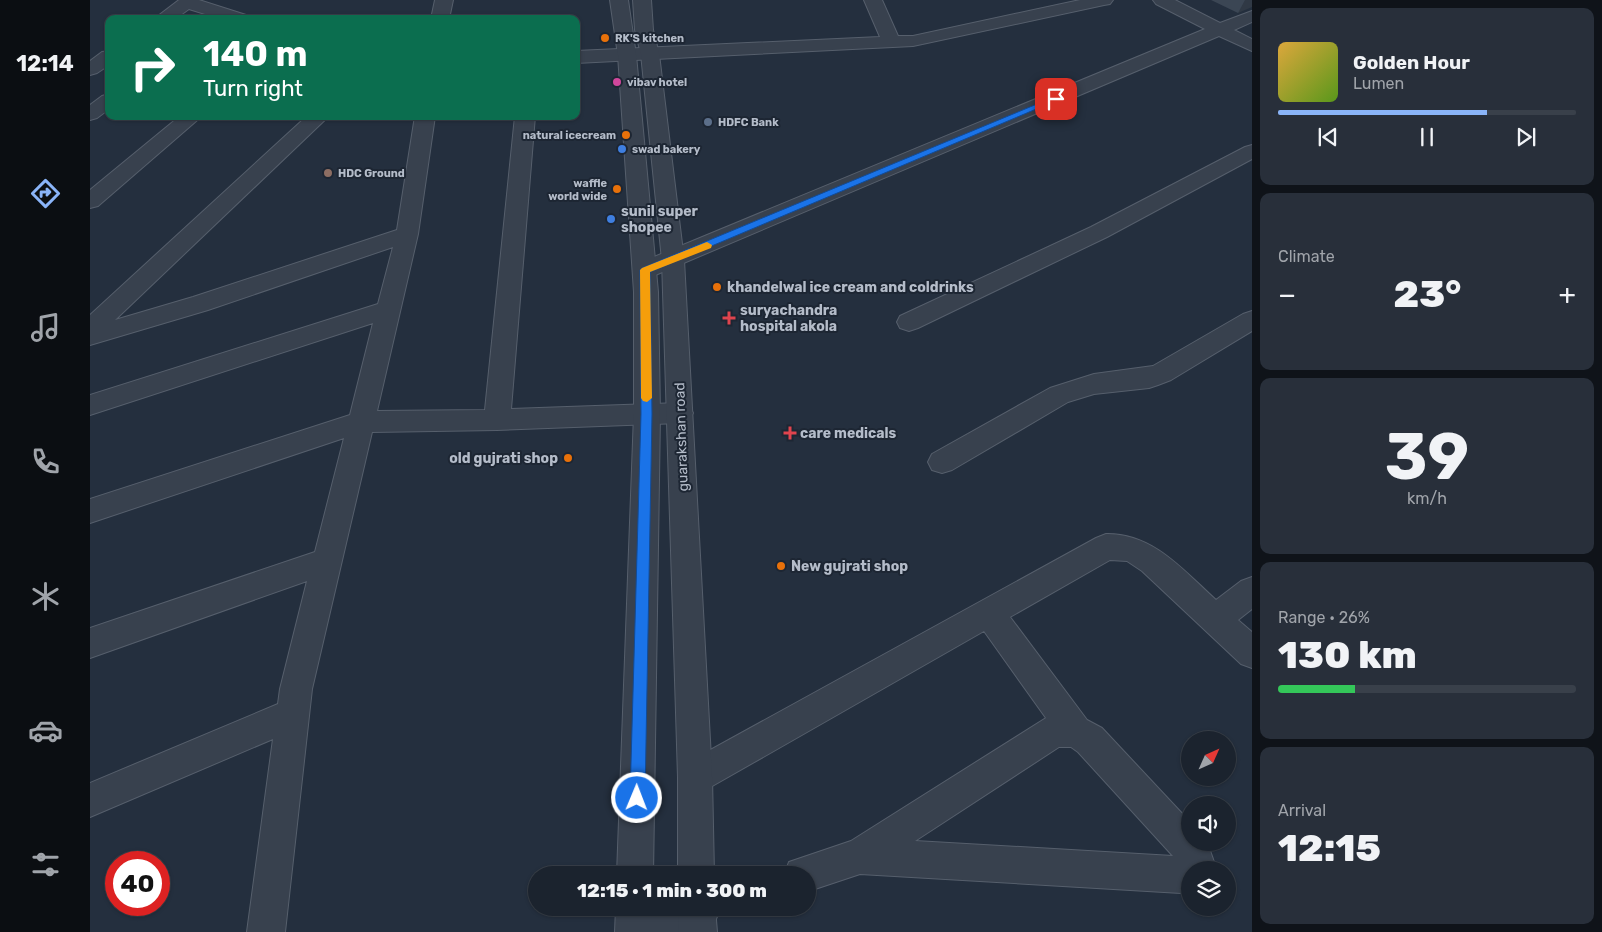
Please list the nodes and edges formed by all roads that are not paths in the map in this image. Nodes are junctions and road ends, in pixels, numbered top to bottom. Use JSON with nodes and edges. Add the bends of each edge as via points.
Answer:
{"nodes":[{"id":1,"x":444,"y":0,"type":"edge"},
{"id":2,"x":619,"y":0,"type":"edge"},
{"id":3,"x":642,"y":0,"type":"edge"},
{"id":4,"x":873,"y":0,"type":"edge"},
{"id":5,"x":1104,"y":0,"type":"edge"},
{"id":6,"x":1162,"y":0,"type":"edge"},
{"id":7,"x":189,"y":1,"type":"edge"},
{"id":8,"x":230,"y":14,"type":"edge"},
{"id":9,"x":169,"y":15,"type":"edge"},
{"id":10,"x":441,"y":15,"type":"edge"},
{"id":11,"x":1252,"y":16,"type":"edge"},
{"id":12,"x":1221,"y":30,"type":"junction"},
{"id":13,"x":891,"y":42,"type":"junction"},
{"id":14,"x":1252,"y":46,"type":"edge"},
{"id":15,"x":639,"y":54,"type":"junction"},
{"id":16,"x":580,"y":57,"type":"edge"},
{"id":17,"x":105,"y":59,"type":"edge"},
{"id":18,"x":90,"y":68,"type":"edge"},
{"id":19,"x":105,"y":103,"type":"edge"},
{"id":20,"x":90,"y":114,"type":"edge"},
{"id":21,"x":187,"y":120,"type":"edge"},
{"id":22,"x":315,"y":120,"type":"edge"},
{"id":23,"x":424,"y":120,"type":"edge"},
{"id":24,"x":525,"y":120,"type":"edge"},
{"id":25,"x":1252,"y":151,"type":"edge"},
{"id":26,"x":90,"y":201,"type":"edge"},
{"id":27,"x":406,"y":234,"type":"junction"},
{"id":28,"x":673,"y":260,"type":"junction"},
{"id":29,"x":645,"y":270,"type":"junction"},
{"id":30,"x":388,"y":309,"type":"junction"},
{"id":31,"x":1252,"y":320,"type":"edge"},
{"id":32,"x":909,"y":322,"type":"dead end"},
{"id":33,"x":90,"y":329,"type":"edge"},
{"id":34,"x":90,"y":336,"type":"edge"},
{"id":35,"x":90,"y":405,"type":"edge"},
{"id":36,"x":680,"y":413,"type":"junction"},
{"id":37,"x":647,"y":414,"type":"junction"},
{"id":38,"x":497,"y":420,"type":"junction"},
{"id":39,"x":360,"y":422,"type":"junction"},
{"id":40,"x":942,"y":462,"type":"dead end"},
{"id":41,"x":90,"y":511,"type":"edge"},
{"id":42,"x":327,"y":561,"type":"junction"},
{"id":43,"x":1252,"y":591,"type":"edge"},
{"id":44,"x":989,"y":613,"type":"junction"},
{"id":45,"x":1215,"y":619,"type":"junction"},
{"id":46,"x":90,"y":643,"type":"edge"},
{"id":47,"x":1252,"y":653,"type":"edge"},
{"id":48,"x":293,"y":714,"type":"junction"},
{"id":49,"x":1075,"y":731,"type":"junction"},
{"id":50,"x":695,"y":777,"type":"junction"},
{"id":51,"x":90,"y":800,"type":"edge"},
{"id":52,"x":860,"y":856,"type":"junction"},
{"id":53,"x":636,"y":866,"type":"edge"},
{"id":54,"x":697,"y":866,"type":"edge"},
{"id":55,"x":816,"y":870,"type":"edge"},
{"id":56,"x":635,"y":916,"type":"edge"},
{"id":57,"x":679,"y":916,"type":"edge"},
{"id":58,"x":266,"y":932,"type":"edge"},
{"id":59,"x":634,"y":932,"type":"edge"},
{"id":60,"x":649,"y":932,"type":"edge"}],
"edges":[{"from":1,"to":10,"type":"street"},
{"from":2,"to":15,"type":"street"},
{"from":3,"to":15,"type":"street","name":"guarakshan road","via":[[644,30]]},
{"from":4,"to":13,"type":"street"},
{"from":5,"to":13,"type":"street","via":[[913,41]]},
{"from":6,"to":12,"type":"street"},
{"from":7,"to":8,"type":"street"},
{"from":7,"to":9,"type":"street"},
{"from":11,"to":12,"type":"street"},
{"from":12,"to":14,"type":"street"},
{"from":12,"to":28,"type":"street"},
{"from":13,"to":15,"type":"street"},
{"from":15,"to":16,"type":"street"},
{"from":15,"to":28,"type":"street","name":"guarakshan road"},
{"from":15,"to":29,"type":"street"},
{"from":17,"to":18,"type":"street"},
{"from":19,"to":20,"type":"street"},
{"from":21,"to":26,"type":"street"},
{"from":22,"to":33,"type":"street"},
{"from":23,"to":27,"type":"street"},
{"from":24,"to":38,"type":"street"},
{"from":25,"to":32,"type":"street","via":[[1099,232]]},
{"from":27,"to":30,"type":"street"},
{"from":27,"to":34,"type":"street","via":[[200,304]]},
{"from":28,"to":29,"type":"street"},
{"from":28,"to":36,"type":"street","name":"guarakshan road"},
{"from":29,"to":37,"type":"street"},
{"from":30,"to":35,"type":"street"},
{"from":30,"to":39,"type":"street"},
{"from":31,"to":40,"type":"street","via":[[1162,374],[1094,384],[1059,395]]},
{"from":36,"to":37,"type":"street"},
{"from":36,"to":50,"type":"street","name":"guarakshan road"},
{"from":37,"to":38,"type":"street"},
{"from":37,"to":53,"type":"street"},
{"from":38,"to":39,"type":"street"},
{"from":39,"to":41,"type":"street"},
{"from":39,"to":42,"type":"street"},
{"from":42,"to":46,"type":"street"},
{"from":42,"to":48,"type":"street"},
{"from":43,"to":45,"type":"street"},
{"from":44,"to":45,"type":"street","via":[[1106,547],[1124,546],[1159,566]]},
{"from":44,"to":49,"type":"street"},
{"from":44,"to":50,"type":"street"},
{"from":45,"to":47,"type":"street"},
{"from":48,"to":51,"type":"street"},
{"from":48,"to":58,"type":"street"},
{"from":49,"to":52,"type":"street","via":[[1060,729],[1051,733]]},
{"from":49,"to":52,"type":"street","via":[[1090,740],[1193,852],[1196,862],[1190,870],[1181,875]]},
{"from":50,"to":54,"type":"street","name":"guarakshan road"},
{"from":52,"to":55,"type":"street"},
{"from":56,"to":59,"type":"street"},
{"from":57,"to":60,"type":"street"}]}
